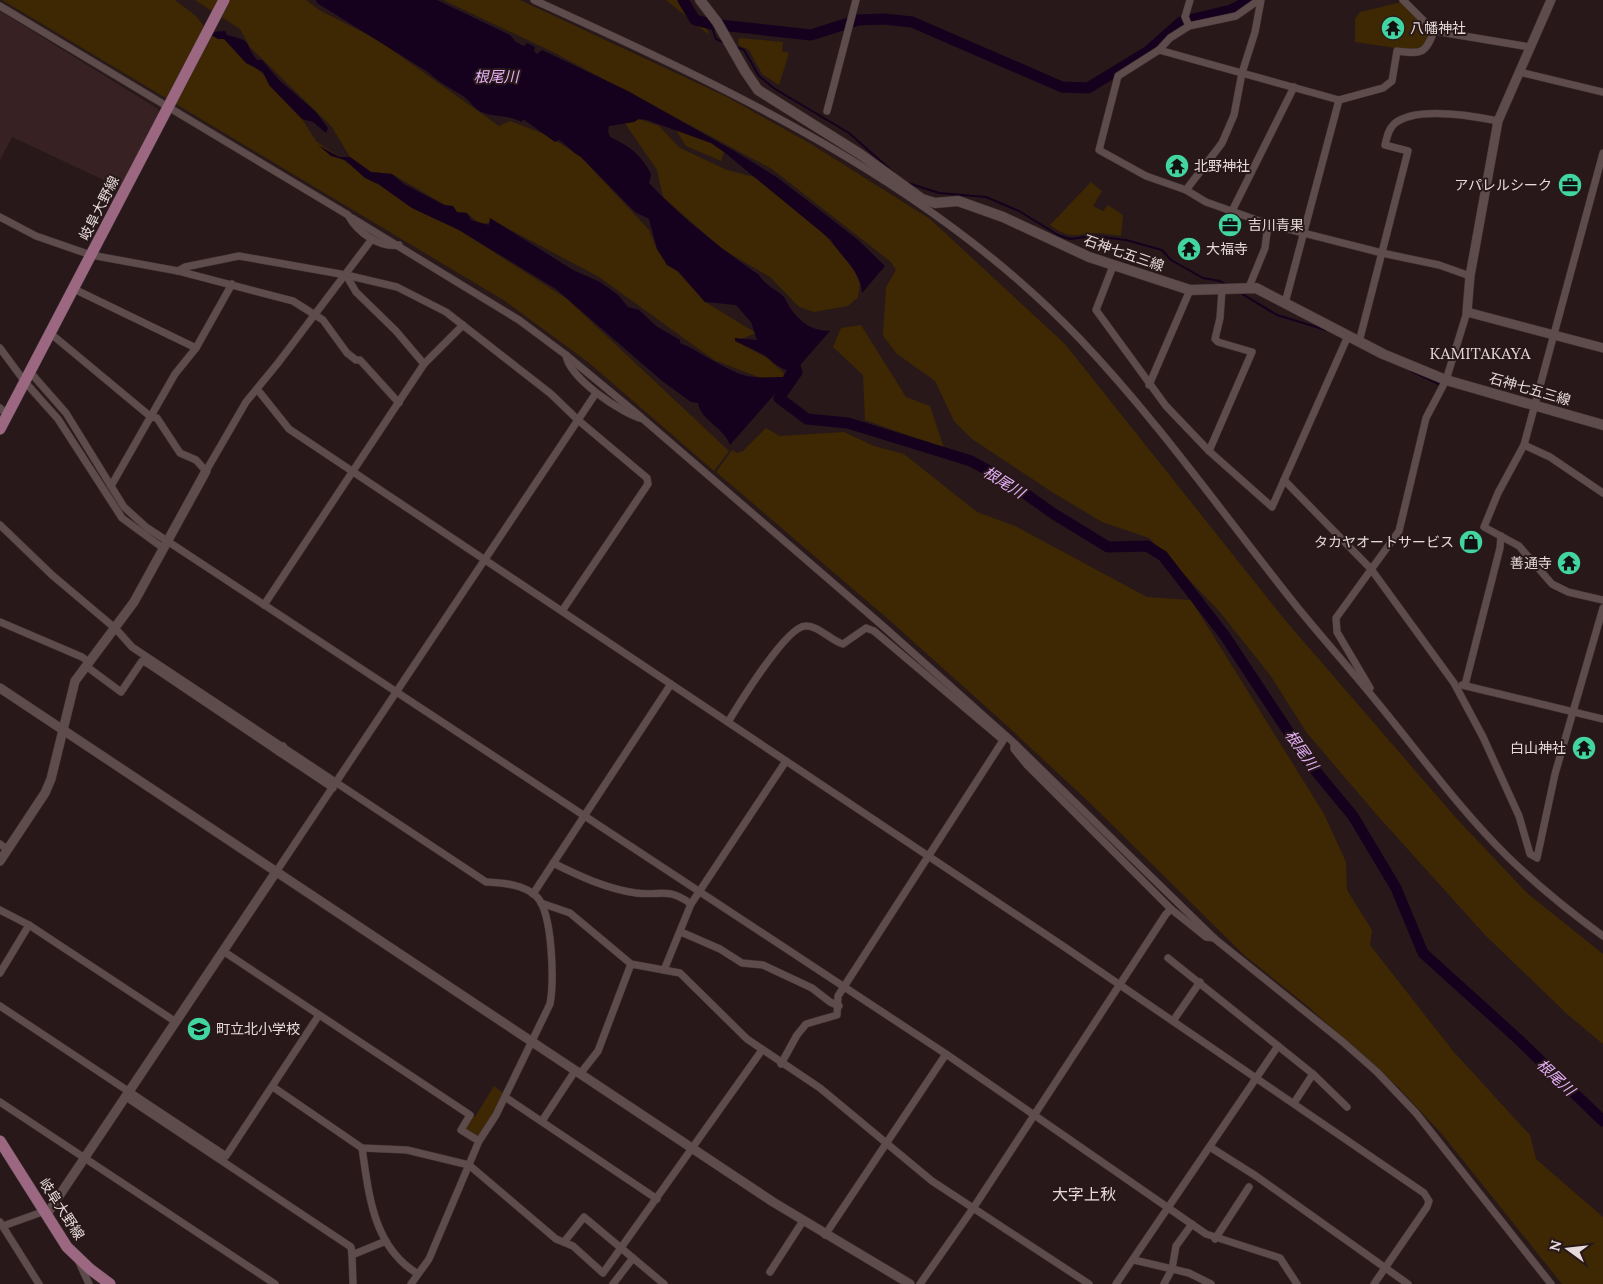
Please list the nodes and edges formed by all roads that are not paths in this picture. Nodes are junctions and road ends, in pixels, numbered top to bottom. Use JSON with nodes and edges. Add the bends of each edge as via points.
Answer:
{"nodes":[{"id":1,"x":224,"y":0,"type":"edge"},
{"id":2,"x":534,"y":0,"type":"edge"},
{"id":3,"x":700,"y":0,"type":"edge"},
{"id":4,"x":856,"y":0,"type":"edge"},
{"id":5,"x":1190,"y":0,"type":"edge"},
{"id":6,"x":1260,"y":0,"type":"edge"},
{"id":7,"x":1403,"y":0,"type":"edge"},
{"id":8,"x":1551,"y":0,"type":"edge"},
{"id":9,"x":0,"y":6,"type":"edge"},
{"id":10,"x":1187,"y":22,"type":"junction"},
{"id":11,"x":1434,"y":31,"type":"junction"},
{"id":12,"x":1530,"y":47,"type":"junction"},
{"id":13,"x":1159,"y":50,"type":"junction"},
{"id":14,"x":1519,"y":72,"type":"junction"},
{"id":15,"x":1242,"y":73,"type":"junction"},
{"id":16,"x":1294,"y":87,"type":"junction"},
{"id":17,"x":1603,"y":92,"type":"edge"},
{"id":18,"x":1339,"y":100,"type":"junction"},
{"id":19,"x":170,"y":104,"type":"junction"},
{"id":20,"x":827,"y":111,"type":"dead end"},
{"id":21,"x":1498,"y":121,"type":"junction"},
{"id":22,"x":1603,"y":153,"type":"edge"},
{"id":23,"x":1186,"y":190,"type":"junction"},
{"id":24,"x":1232,"y":211,"type":"junction"},
{"id":25,"x":348,"y":215,"type":"junction"},
{"id":26,"x":0,"y":217,"type":"edge"},
{"id":27,"x":1268,"y":224,"type":"junction"},
{"id":28,"x":1304,"y":233,"type":"junction"},
{"id":29,"x":372,"y":240,"type":"junction"},
{"id":30,"x":399,"y":245,"type":"junction"},
{"id":31,"x":1382,"y":253,"type":"junction"},
{"id":32,"x":92,"y":255,"type":"junction"},
{"id":33,"x":1113,"y":266,"type":"junction"},
{"id":34,"x":178,"y":271,"type":"junction"},
{"id":35,"x":346,"y":275,"type":"junction"},
{"id":36,"x":1470,"y":276,"type":"junction"},
{"id":37,"x":232,"y":284,"type":"junction"},
{"id":38,"x":1249,"y":287,"type":"junction"},
{"id":39,"x":74,"y":289,"type":"junction"},
{"id":40,"x":1190,"y":290,"type":"junction"},
{"id":41,"x":1222,"y":290,"type":"junction"},
{"id":42,"x":1285,"y":302,"type":"junction"},
{"id":43,"x":1467,"y":312,"type":"junction"},
{"id":44,"x":315,"y":314,"type":"junction"},
{"id":45,"x":463,"y":325,"type":"junction"},
{"id":46,"x":50,"y":333,"type":"junction"},
{"id":47,"x":1348,"y":336,"type":"junction"},
{"id":48,"x":1555,"y":336,"type":"junction"},
{"id":49,"x":1359,"y":342,"type":"junction"},
{"id":50,"x":0,"y":348,"type":"edge"},
{"id":51,"x":196,"y":348,"type":"junction"},
{"id":52,"x":1603,"y":348,"type":"edge"},
{"id":53,"x":566,"y":355,"type":"junction"},
{"id":54,"x":424,"y":364,"type":"junction"},
{"id":55,"x":28,"y":377,"type":"junction"},
{"id":56,"x":1446,"y":380,"type":"junction"},
{"id":57,"x":1149,"y":385,"type":"junction"},
{"id":58,"x":257,"y":389,"type":"junction"},
{"id":59,"x":596,"y":392,"type":"junction"},
{"id":60,"x":399,"y":402,"type":"junction"},
{"id":61,"x":1536,"y":406,"type":"junction"},
{"id":62,"x":4,"y":412,"type":"edge"},
{"id":63,"x":150,"y":417,"type":"junction"},
{"id":64,"x":643,"y":419,"type":"junction"},
{"id":65,"x":578,"y":420,"type":"junction"},
{"id":66,"x":1603,"y":425,"type":"edge"},
{"id":67,"x":0,"y":429,"type":"edge"},
{"id":68,"x":1524,"y":445,"type":"junction"},
{"id":69,"x":1209,"y":451,"type":"junction"},
{"id":70,"x":206,"y":471,"type":"junction"},
{"id":71,"x":353,"y":472,"type":"junction"},
{"id":72,"x":1284,"y":480,"type":"junction"},
{"id":73,"x":111,"y":486,"type":"junction"},
{"id":74,"x":1603,"y":493,"type":"edge"},
{"id":75,"x":0,"y":525,"type":"edge"},
{"id":76,"x":1501,"y":536,"type":"junction"},
{"id":77,"x":168,"y":539,"type":"junction"},
{"id":78,"x":163,"y":548,"type":"junction"},
{"id":79,"x":485,"y":560,"type":"junction"},
{"id":80,"x":1371,"y":569,"type":"junction"},
{"id":81,"x":1603,"y":600,"type":"edge"},
{"id":82,"x":264,"y":605,"type":"junction"},
{"id":83,"x":1603,"y":608,"type":"edge"},
{"id":84,"x":562,"y":611,"type":"junction"},
{"id":85,"x":0,"y":622,"type":"edge"},
{"id":86,"x":116,"y":629,"type":"junction"},
{"id":87,"x":149,"y":661,"type":"junction"},
{"id":88,"x":87,"y":664,"type":"junction"},
{"id":89,"x":1454,"y":683,"type":"junction"},
{"id":90,"x":671,"y":684,"type":"junction"},
{"id":91,"x":1465,"y":685,"type":"junction"},
{"id":92,"x":0,"y":688,"type":"edge"},
{"id":93,"x":396,"y":693,"type":"junction"},
{"id":94,"x":1378,"y":703,"type":"junction"},
{"id":95,"x":1573,"y":711,"type":"junction"},
{"id":96,"x":1603,"y":719,"type":"edge"},
{"id":97,"x":728,"y":722,"type":"junction"},
{"id":98,"x":63,"y":730,"type":"junction"},
{"id":99,"x":1005,"y":738,"type":"junction"},
{"id":100,"x":1013,"y":742,"type":"junction"},
{"id":101,"x":786,"y":761,"type":"junction"},
{"id":102,"x":335,"y":785,"type":"junction"},
{"id":103,"x":584,"y":817,"type":"junction"},
{"id":104,"x":4,"y":847,"type":"edge"},
{"id":105,"x":930,"y":856,"type":"junction"},
{"id":106,"x":0,"y":861,"type":"edge"},
{"id":107,"x":553,"y":863,"type":"junction"},
{"id":108,"x":276,"y":872,"type":"junction"},
{"id":109,"x":698,"y":893,"type":"junction"},
{"id":110,"x":533,"y":894,"type":"junction"},
{"id":111,"x":541,"y":903,"type":"junction"},
{"id":112,"x":691,"y":904,"type":"junction"},
{"id":113,"x":1171,"y":909,"type":"junction"},
{"id":114,"x":0,"y":910,"type":"edge"},
{"id":115,"x":29,"y":925,"type":"junction"},
{"id":116,"x":681,"y":932,"type":"junction"},
{"id":117,"x":1603,"y":936,"type":"edge"},
{"id":118,"x":1216,"y":939,"type":"junction"},
{"id":119,"x":224,"y":951,"type":"junction"},
{"id":120,"x":1168,"y":958,"type":"dead end"},
{"id":121,"x":631,"y":964,"type":"junction"},
{"id":122,"x":664,"y":970,"type":"junction"},
{"id":123,"x":0,"y":972,"type":"edge"},
{"id":124,"x":1200,"y":982,"type":"junction"},
{"id":125,"x":1120,"y":985,"type":"junction"},
{"id":126,"x":843,"y":987,"type":"junction"},
{"id":127,"x":0,"y":1006,"type":"edge"},
{"id":128,"x":839,"y":1006,"type":"junction"},
{"id":129,"x":319,"y":1015,"type":"junction"},
{"id":130,"x":1173,"y":1021,"type":"junction"},
{"id":131,"x":176,"y":1022,"type":"junction"},
{"id":132,"x":531,"y":1042,"type":"junction"},
{"id":133,"x":1278,"y":1046,"type":"junction"},
{"id":134,"x":762,"y":1050,"type":"junction"},
{"id":135,"x":946,"y":1054,"type":"junction"},
{"id":136,"x":781,"y":1064,"type":"junction"},
{"id":137,"x":577,"y":1072,"type":"junction"},
{"id":138,"x":1313,"y":1074,"type":"junction"},
{"id":139,"x":1256,"y":1078,"type":"junction"},
{"id":140,"x":273,"y":1087,"type":"junction"},
{"id":141,"x":128,"y":1094,"type":"junction"},
{"id":142,"x":505,"y":1097,"type":"junction"},
{"id":143,"x":0,"y":1102,"type":"edge"},
{"id":144,"x":1294,"y":1103,"type":"junction"},
{"id":145,"x":1347,"y":1107,"type":"dead end"},
{"id":146,"x":1034,"y":1114,"type":"junction"},
{"id":147,"x":542,"y":1121,"type":"junction"},
{"id":148,"x":0,"y":1141,"type":"edge"},
{"id":149,"x":479,"y":1142,"type":"junction"},
{"id":150,"x":886,"y":1143,"type":"junction"},
{"id":151,"x":1210,"y":1147,"type":"junction"},
{"id":152,"x":362,"y":1148,"type":"junction"},
{"id":153,"x":693,"y":1149,"type":"junction"},
{"id":154,"x":86,"y":1158,"type":"junction"},
{"id":155,"x":469,"y":1166,"type":"junction"},
{"id":156,"x":1249,"y":1187,"type":"dead end"},
{"id":157,"x":657,"y":1199,"type":"junction"},
{"id":158,"x":974,"y":1207,"type":"junction"},
{"id":159,"x":1170,"y":1208,"type":"junction"},
{"id":160,"x":46,"y":1213,"type":"junction"},
{"id":161,"x":803,"y":1221,"type":"junction"},
{"id":162,"x":1,"y":1224,"type":"edge"},
{"id":163,"x":1192,"y":1224,"type":"junction"},
{"id":164,"x":825,"y":1235,"type":"junction"},
{"id":165,"x":1215,"y":1239,"type":"junction"},
{"id":166,"x":386,"y":1241,"type":"junction"},
{"id":167,"x":564,"y":1242,"type":"junction"},
{"id":168,"x":622,"y":1249,"type":"junction"},
{"id":169,"x":352,"y":1255,"type":"junction"},
{"id":170,"x":78,"y":1258,"type":"junction"},
{"id":171,"x":633,"y":1258,"type":"junction"},
{"id":172,"x":1134,"y":1260,"type":"junction"},
{"id":173,"x":1385,"y":1268,"type":"junction"},
{"id":174,"x":1172,"y":1269,"type":"junction"},
{"id":175,"x":770,"y":1272,"type":"dead end"},
{"id":176,"x":418,"y":1274,"type":"junction"},
{"id":177,"x":105,"y":1283,"type":"edge"},
{"id":178,"x":660,"y":1283,"type":"edge"},
{"id":179,"x":39,"y":1284,"type":"edge"},
{"id":180,"x":89,"y":1284,"type":"edge"},
{"id":181,"x":275,"y":1284,"type":"edge"},
{"id":182,"x":353,"y":1284,"type":"edge"},
{"id":183,"x":411,"y":1284,"type":"edge"},
{"id":184,"x":613,"y":1284,"type":"edge"},
{"id":185,"x":910,"y":1284,"type":"edge"},
{"id":186,"x":920,"y":1284,"type":"edge"},
{"id":187,"x":1089,"y":1284,"type":"edge"},
{"id":188,"x":1116,"y":1284,"type":"edge"},
{"id":189,"x":1164,"y":1284,"type":"edge"},
{"id":190,"x":1211,"y":1284,"type":"edge"},
{"id":191,"x":1297,"y":1284,"type":"edge"},
{"id":192,"x":1374,"y":1284,"type":"edge"},
{"id":193,"x":1408,"y":1284,"type":"edge"},
{"id":194,"x":1551,"y":1284,"type":"edge"}],
"edges":[{"from":1,"to":19,"type":"main road","name":"岐阜大野線"},
{"from":2,"to":94,"type":"street","via":[[767,111],[927,207],[1001,264],[1077,337],[1139,405],[1298,608]]},
{"from":3,"to":33,"type":"main road","name":"石神七五三線","via":[[758,90],[860,154],[906,190],[929,201],[958,201],[1003,217]]},
{"from":4,"to":20,"type":"street"},
{"from":5,"to":10,"type":"street"},
{"from":6,"to":10,"type":"street","via":[[1236,16]]},
{"from":6,"to":15,"type":"street","via":[[1255,32]]},
{"from":7,"to":11,"type":"street"},
{"from":8,"to":12,"type":"street"},
{"from":9,"to":19,"type":"street"},
{"from":10,"to":13,"type":"street"},
{"from":11,"to":12,"type":"street"},
{"from":11,"to":18,"type":"street","via":[[1424,50],[1418,54],[1397,51],[1392,81],[1383,88]]},
{"from":12,"to":14,"type":"street"},
{"from":13,"to":15,"type":"street"},
{"from":13,"to":23,"type":"street","via":[[1118,76],[1099,150],[1146,176]]},
{"from":14,"to":17,"type":"street"},
{"from":14,"to":21,"type":"street"},
{"from":15,"to":16,"type":"street"},
{"from":15,"to":23,"type":"street","via":[[1234,115],[1222,143]]},
{"from":16,"to":18,"type":"street"},
{"from":16,"to":24,"type":"street"},
{"from":18,"to":28,"type":"street"},
{"from":19,"to":25,"type":"street"},
{"from":19,"to":32,"type":"main road","name":"岐阜大野線"},
{"from":21,"to":31,"type":"street","via":[[1452,113],[1395,123],[1389,130],[1385,145],[1408,151]]},
{"from":21,"to":36,"type":"street"},
{"from":22,"to":48,"type":"street"},
{"from":23,"to":24,"type":"street","via":[[1206,202]]},
{"from":24,"to":27,"type":"street"},
{"from":25,"to":29,"type":"street"},
{"from":25,"to":30,"type":"street"},
{"from":26,"to":32,"type":"street","via":[[36,236]]},
{"from":27,"to":28,"type":"street"},
{"from":27,"to":38,"type":"street","via":[[1265,248]]},
{"from":28,"to":31,"type":"street"},
{"from":28,"to":42,"type":"street"},
{"from":29,"to":30,"type":"street"},
{"from":29,"to":35,"type":"street"},
{"from":30,"to":53,"type":"street","via":[[519,320]]},
{"from":31,"to":36,"type":"street","via":[[1439,265]]},
{"from":31,"to":49,"type":"street"},
{"from":32,"to":34,"type":"street"},
{"from":32,"to":39,"type":"main road","name":"岐阜大野線"},
{"from":33,"to":40,"type":"main road","name":"石神七五三線"},
{"from":33,"to":57,"type":"street","via":[[1096,310]]},
{"from":34,"to":35,"type":"street","via":[[238,256]]},
{"from":34,"to":37,"type":"street"},
{"from":35,"to":44,"type":"street"},
{"from":35,"to":45,"type":"street","via":[[397,287],[446,312]]},
{"from":35,"to":54,"type":"street","via":[[356,292]]},
{"from":36,"to":43,"type":"street"},
{"from":37,"to":44,"type":"street","via":[[284,298]]},
{"from":37,"to":51,"type":"street"},
{"from":38,"to":41,"type":"main road","name":"石神七五三線"},
{"from":38,"to":42,"type":"main road","name":"石神七五三線"},
{"from":39,"to":46,"type":"main road","name":"岐阜大野線"},
{"from":39,"to":51,"type":"street"},
{"from":40,"to":41,"type":"main road","name":"石神七五三線"},
{"from":40,"to":57,"type":"street"},
{"from":41,"to":69,"type":"street","via":[[1215,339],[1252,352]]},
{"from":42,"to":47,"type":"main road","name":"石神七五三線"},
{"from":43,"to":48,"type":"street"},
{"from":43,"to":56,"type":"street"},
{"from":44,"to":58,"type":"street"},
{"from":44,"to":60,"type":"street","via":[[334,332],[347,353],[360,360]]},
{"from":45,"to":54,"type":"street"},
{"from":45,"to":65,"type":"street","via":[[551,394]]},
{"from":46,"to":55,"type":"main road","name":"岐阜大野線"},
{"from":46,"to":63,"type":"street"},
{"from":47,"to":49,"type":"main road","name":"石神七五三線"},
{"from":47,"to":72,"type":"street"},
{"from":48,"to":52,"type":"street"},
{"from":48,"to":61,"type":"street"},
{"from":49,"to":56,"type":"main road","name":"石神七五三線"},
{"from":50,"to":55,"type":"street"},
{"from":51,"to":63,"type":"street","via":[[175,374]]},
{"from":53,"to":59,"type":"street","via":[[567,363]]},
{"from":53,"to":64,"type":"street"},
{"from":54,"to":60,"type":"street"},
{"from":55,"to":62,"type":"main road","name":"岐阜大野線"},
{"from":55,"to":73,"type":"street","via":[[66,413]]},
{"from":55,"to":78,"type":"street","via":[[122,518]]},
{"from":56,"to":61,"type":"main road","name":"石神七五三線"},
{"from":56,"to":80,"type":"street","via":[[1424,426],[1399,531]]},
{"from":57,"to":69,"type":"street"},
{"from":58,"to":70,"type":"street"},
{"from":58,"to":71,"type":"street","via":[[289,428]]},
{"from":59,"to":64,"type":"street","via":[[631,416]]},
{"from":59,"to":65,"type":"street"},
{"from":60,"to":71,"type":"street"},
{"from":61,"to":66,"type":"main road","name":"石神七五三線"},
{"from":61,"to":68,"type":"street"},
{"from":62,"to":67,"type":"main road","name":"岐阜大野線"},
{"from":63,"to":70,"type":"street","via":[[158,418],[180,453],[196,460]]},
{"from":63,"to":73,"type":"street"},
{"from":64,"to":99,"type":"street","via":[[884,627]]},
{"from":65,"to":79,"type":"street"},
{"from":65,"to":84,"type":"street","via":[[647,478],[648,484]]},
{"from":68,"to":74,"type":"street","via":[[1550,457]]},
{"from":68,"to":76,"type":"street","via":[[1484,527]]},
{"from":69,"to":72,"type":"street","via":[[1272,507]]},
{"from":70,"to":77,"type":"street"},
{"from":71,"to":79,"type":"street"},
{"from":71,"to":82,"type":"street"},
{"from":72,"to":80,"type":"street"},
{"from":73,"to":77,"type":"street","via":[[124,507],[146,527]]},
{"from":75,"to":86,"type":"street","via":[[52,575]]},
{"from":76,"to":81,"type":"street","via":[[1519,546],[1552,584],[1568,592]]},
{"from":76,"to":91,"type":"street"},
{"from":77,"to":78,"type":"street"},
{"from":77,"to":82,"type":"street"},
{"from":78,"to":86,"type":"street"},
{"from":79,"to":84,"type":"street"},
{"from":79,"to":93,"type":"street"},
{"from":80,"to":89,"type":"street"},
{"from":80,"to":94,"type":"street","via":[[1336,618],[1335,625]]},
{"from":82,"to":93,"type":"street"},
{"from":83,"to":95,"type":"street"},
{"from":84,"to":90,"type":"street"},
{"from":85,"to":88,"type":"street","via":[[82,656]]},
{"from":86,"to":87,"type":"street"},
{"from":86,"to":88,"type":"street"},
{"from":87,"to":88,"type":"street","via":[[142,662],[121,692]]},
{"from":87,"to":102,"type":"street"},
{"from":88,"to":98,"type":"street","via":[[75,681]]},
{"from":89,"to":91,"type":"street"},
{"from":89,"to":95,"type":"street","via":[[1515,808],[1530,854],[1537,858]]},
{"from":90,"to":97,"type":"street"},
{"from":90,"to":103,"type":"street"},
{"from":91,"to":95,"type":"street"},
{"from":92,"to":98,"type":"street"},
{"from":93,"to":102,"type":"street"},
{"from":93,"to":103,"type":"street"},
{"from":94,"to":117,"type":"street","via":[[1508,857]]},
{"from":95,"to":96,"type":"street"},
{"from":97,"to":99,"type":"street","via":[[776,651],[796,628],[813,627],[842,644],[866,628],[874,631]]},
{"from":97,"to":101,"type":"street"},
{"from":98,"to":104,"type":"street","via":[[45,793]]},
{"from":98,"to":108,"type":"street"},
{"from":99,"to":100,"type":"street"},
{"from":99,"to":105,"type":"street"},
{"from":100,"to":113,"type":"street","via":[[1014,749],[1027,765]]},
{"from":100,"to":118,"type":"street"},
{"from":101,"to":105,"type":"street"},
{"from":101,"to":109,"type":"street"},
{"from":102,"to":108,"type":"street"},
{"from":102,"to":110,"type":"street","via":[[486,882],[516,886]]},
{"from":103,"to":107,"type":"street"},
{"from":103,"to":109,"type":"street"},
{"from":104,"to":106,"type":"street"},
{"from":105,"to":125,"type":"street"},
{"from":105,"to":126,"type":"street"},
{"from":107,"to":110,"type":"street"},
{"from":107,"to":112,"type":"street","via":[[604,885],[636,893],[674,893]]},
{"from":108,"to":119,"type":"street"},
{"from":108,"to":132,"type":"street"},
{"from":109,"to":112,"type":"street"},
{"from":109,"to":126,"type":"street"},
{"from":110,"to":111,"type":"street"},
{"from":111,"to":121,"type":"street","via":[[570,913]]},
{"from":111,"to":132,"type":"street","via":[[549,932],[553,989],[543,1020]]},
{"from":112,"to":116,"type":"street"},
{"from":113,"to":118,"type":"street","via":[[1206,937]]},
{"from":113,"to":125,"type":"street"},
{"from":114,"to":115,"type":"street"},
{"from":115,"to":123,"type":"street"},
{"from":115,"to":131,"type":"street"},
{"from":116,"to":122,"type":"street"},
{"from":116,"to":128,"type":"street","via":[[720,949],[742,963],[763,965],[812,988]]},
{"from":118,"to":194,"type":"street","via":[[1343,1042],[1402,1097]]},
{"from":119,"to":129,"type":"street"},
{"from":119,"to":131,"type":"street"},
{"from":120,"to":124,"type":"street"},
{"from":121,"to":122,"type":"street"},
{"from":121,"to":137,"type":"street","via":[[598,1051]]},
{"from":122,"to":134,"type":"street","via":[[680,974]]},
{"from":124,"to":130,"type":"street"},
{"from":124,"to":133,"type":"street"},
{"from":125,"to":130,"type":"street"},
{"from":125,"to":146,"type":"street"},
{"from":126,"to":128,"type":"street","via":[[838,996]]},
{"from":126,"to":135,"type":"street"},
{"from":127,"to":141,"type":"street"},
{"from":128,"to":136,"type":"street","via":[[837,1015],[806,1024]]},
{"from":129,"to":140,"type":"street"},
{"from":129,"to":149,"type":"street","via":[[470,1115],[461,1130]]},
{"from":130,"to":139,"type":"street"},
{"from":131,"to":141,"type":"street"},
{"from":132,"to":137,"type":"street"},
{"from":132,"to":142,"type":"street"},
{"from":133,"to":138,"type":"street"},
{"from":133,"to":139,"type":"street"},
{"from":134,"to":136,"type":"street"},
{"from":134,"to":153,"type":"street"},
{"from":135,"to":146,"type":"street"},
{"from":135,"to":150,"type":"street"},
{"from":136,"to":150,"type":"street","via":[[820,1088]]},
{"from":137,"to":147,"type":"street"},
{"from":137,"to":153,"type":"street"},
{"from":138,"to":144,"type":"street"},
{"from":138,"to":145,"type":"street"},
{"from":139,"to":144,"type":"street"},
{"from":139,"to":151,"type":"street"},
{"from":140,"to":141,"type":"street","via":[[226,1156]]},
{"from":140,"to":152,"type":"street"},
{"from":141,"to":154,"type":"street"},
{"from":141,"to":169,"type":"street","via":[[351,1247]]},
{"from":142,"to":147,"type":"street"},
{"from":142,"to":149,"type":"street"},
{"from":143,"to":154,"type":"street"},
{"from":144,"to":173,"type":"street","via":[[1424,1193],[1429,1201]]},
{"from":146,"to":158,"type":"street"},
{"from":146,"to":159,"type":"street"},
{"from":147,"to":157,"type":"street"},
{"from":148,"to":160,"type":"main road","name":"岐阜大野線"},
{"from":149,"to":155,"type":"street"},
{"from":150,"to":158,"type":"street","via":[[932,1182]]},
{"from":150,"to":164,"type":"street"},
{"from":151,"to":159,"type":"street"},
{"from":151,"to":173,"type":"street"},
{"from":152,"to":155,"type":"street","via":[[407,1150]]},
{"from":152,"to":166,"type":"street","via":[[370,1206]]},
{"from":153,"to":157,"type":"street"},
{"from":153,"to":161,"type":"street"},
{"from":154,"to":160,"type":"street"},
{"from":154,"to":181,"type":"street"},
{"from":155,"to":167,"type":"street","via":[[556,1239]]},
{"from":155,"to":176,"type":"street","via":[[429,1259]]},
{"from":156,"to":165,"type":"street"},
{"from":157,"to":168,"type":"street"},
{"from":158,"to":186,"type":"street"},
{"from":158,"to":187,"type":"street"},
{"from":159,"to":163,"type":"street"},
{"from":159,"to":172,"type":"street"},
{"from":160,"to":162,"type":"street"},
{"from":160,"to":170,"type":"main road","name":"岐阜大野線"},
{"from":161,"to":164,"type":"street"},
{"from":161,"to":175,"type":"street"},
{"from":162,"to":179,"type":"street"},
{"from":163,"to":165,"type":"street"},
{"from":163,"to":174,"type":"street","via":[[1176,1246]]},
{"from":164,"to":185,"type":"street"},
{"from":165,"to":191,"type":"street","via":[[1280,1258]]},
{"from":166,"to":169,"type":"street"},
{"from":166,"to":176,"type":"street","via":[[403,1265]]},
{"from":167,"to":168,"type":"street","via":[[603,1273]]},
{"from":167,"to":168,"type":"street","via":[[584,1216]]},
{"from":168,"to":171,"type":"street"},
{"from":169,"to":182,"type":"street"},
{"from":170,"to":177,"type":"main road","name":"岐阜大野線"},
{"from":170,"to":180,"type":"street"},
{"from":171,"to":178,"type":"street"},
{"from":171,"to":184,"type":"street"},
{"from":172,"to":174,"type":"street"},
{"from":172,"to":188,"type":"street"},
{"from":173,"to":192,"type":"street"},
{"from":173,"to":193,"type":"street"},
{"from":174,"to":189,"type":"street"},
{"from":174,"to":190,"type":"street"},
{"from":176,"to":183,"type":"street"}]}
